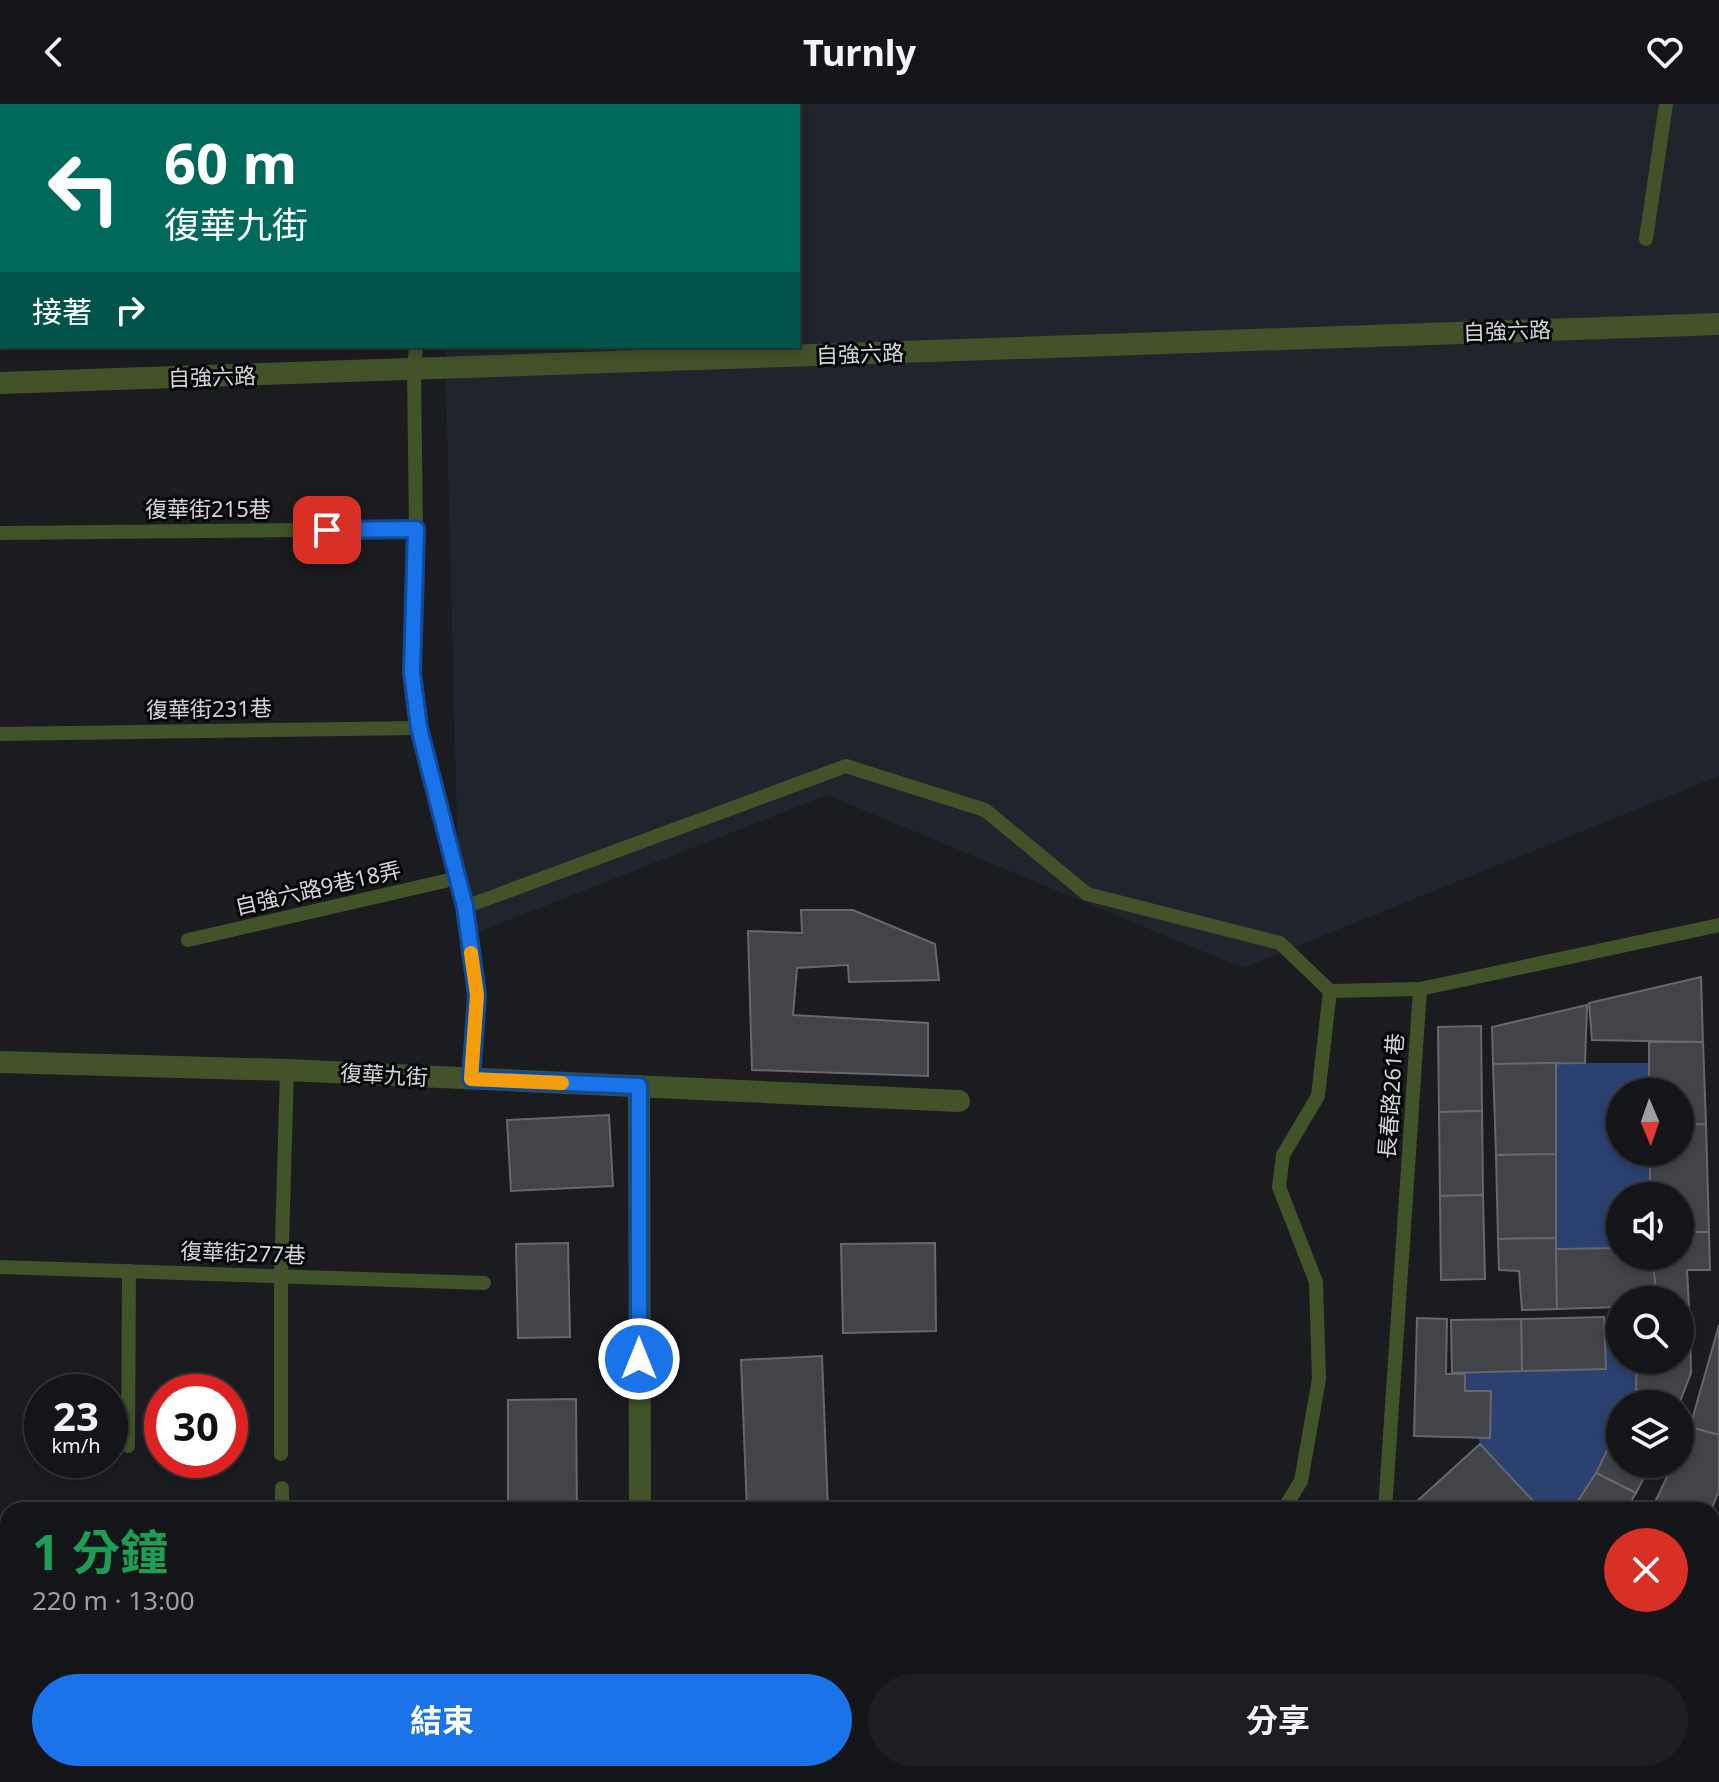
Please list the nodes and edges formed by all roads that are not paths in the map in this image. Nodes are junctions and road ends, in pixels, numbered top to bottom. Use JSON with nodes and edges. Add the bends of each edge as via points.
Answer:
{"nodes":[{"id":1,"x":1666,"y":104,"type":"edge"},
{"id":2,"x":1646,"y":239,"type":"dead end"},
{"id":3,"x":1719,"y":324,"type":"edge"},
{"id":4,"x":416,"y":348,"type":"edge"},
{"id":5,"x":414,"y":370,"type":"junction"},
{"id":6,"x":0,"y":383,"type":"edge"},
{"id":7,"x":416,"y":529,"type":"junction"},
{"id":8,"x":0,"y":533,"type":"edge"},
{"id":9,"x":419,"y":728,"type":"junction"},
{"id":10,"x":0,"y":734,"type":"edge"},
{"id":11,"x":458,"y":878,"type":"junction"},
{"id":12,"x":465,"y":907,"type":"junction"},
{"id":13,"x":1719,"y":925,"type":"edge"},
{"id":14,"x":188,"y":940,"type":"dead end"},
{"id":15,"x":1420,"y":989,"type":"junction"},
{"id":16,"x":1330,"y":991,"type":"junction"},
{"id":17,"x":0,"y":1062,"type":"edge"},
{"id":18,"x":287,"y":1070,"type":"junction"},
{"id":19,"x":471,"y":1079,"type":"junction"},
{"id":20,"x":639,"y":1086,"type":"junction"},
{"id":21,"x":959,"y":1101,"type":"dead end"},
{"id":22,"x":0,"y":1267,"type":"edge"},
{"id":23,"x":129,"y":1271,"type":"junction"},
{"id":24,"x":281,"y":1276,"type":"junction"},
{"id":25,"x":484,"y":1283,"type":"dead end"},
{"id":26,"x":128,"y":1446,"type":"dead end"},
{"id":27,"x":281,"y":1454,"type":"dead end"},
{"id":28,"x":282,"y":1488,"type":"dead end"},
{"id":29,"x":282,"y":1502,"type":"edge"},
{"id":30,"x":640,"y":1502,"type":"edge"},
{"id":31,"x":1288,"y":1502,"type":"edge"},
{"id":32,"x":1383,"y":1502,"type":"edge"}],
"edges":[{"from":1,"to":2,"type":"lane"},
{"from":3,"to":5,"type":"street","name":"自強六路"},
{"from":4,"to":5,"type":"lane"},
{"from":5,"to":6,"type":"street","name":"自強六路"},
{"from":5,"to":7,"type":"lane"},
{"from":7,"to":8,"type":"lane","name":"復華街215巷"},
{"from":7,"to":9,"type":"lane","via":[[412,673]]},
{"from":9,"to":10,"type":"lane","name":"復華街231巷"},
{"from":9,"to":11,"type":"lane"},
{"from":11,"to":12,"type":"lane"},
{"from":11,"to":14,"type":"lane","name":"自強六路9巷18弄"},
{"from":12,"to":16,"type":"lane","via":[[846,766],[985,810],[1087,894],[1280,943]]},
{"from":12,"to":19,"type":"lane","via":[[477,995]]},
{"from":13,"to":15,"type":"lane"},
{"from":15,"to":16,"type":"lane"},
{"from":15,"to":32,"type":"lane","name":"長春路261巷"},
{"from":16,"to":31,"type":"lane","via":[[1318,1096],[1283,1155],[1279,1187],[1316,1282],[1319,1379],[1301,1481]]},
{"from":17,"to":18,"type":"street","name":"復華九街"},
{"from":18,"to":19,"type":"street","name":"復華九街"},
{"from":18,"to":24,"type":"lane"},
{"from":19,"to":20,"type":"street","name":"復華九街"},
{"from":20,"to":21,"type":"street","name":"復華九街"},
{"from":20,"to":30,"type":"street"},
{"from":22,"to":23,"type":"lane","name":"復華街277巷"},
{"from":23,"to":24,"type":"lane","name":"復華街277巷"},
{"from":23,"to":26,"type":"lane"},
{"from":24,"to":25,"type":"lane","name":"復華街277巷"},
{"from":24,"to":27,"type":"lane"},
{"from":28,"to":29,"type":"lane"}]}
